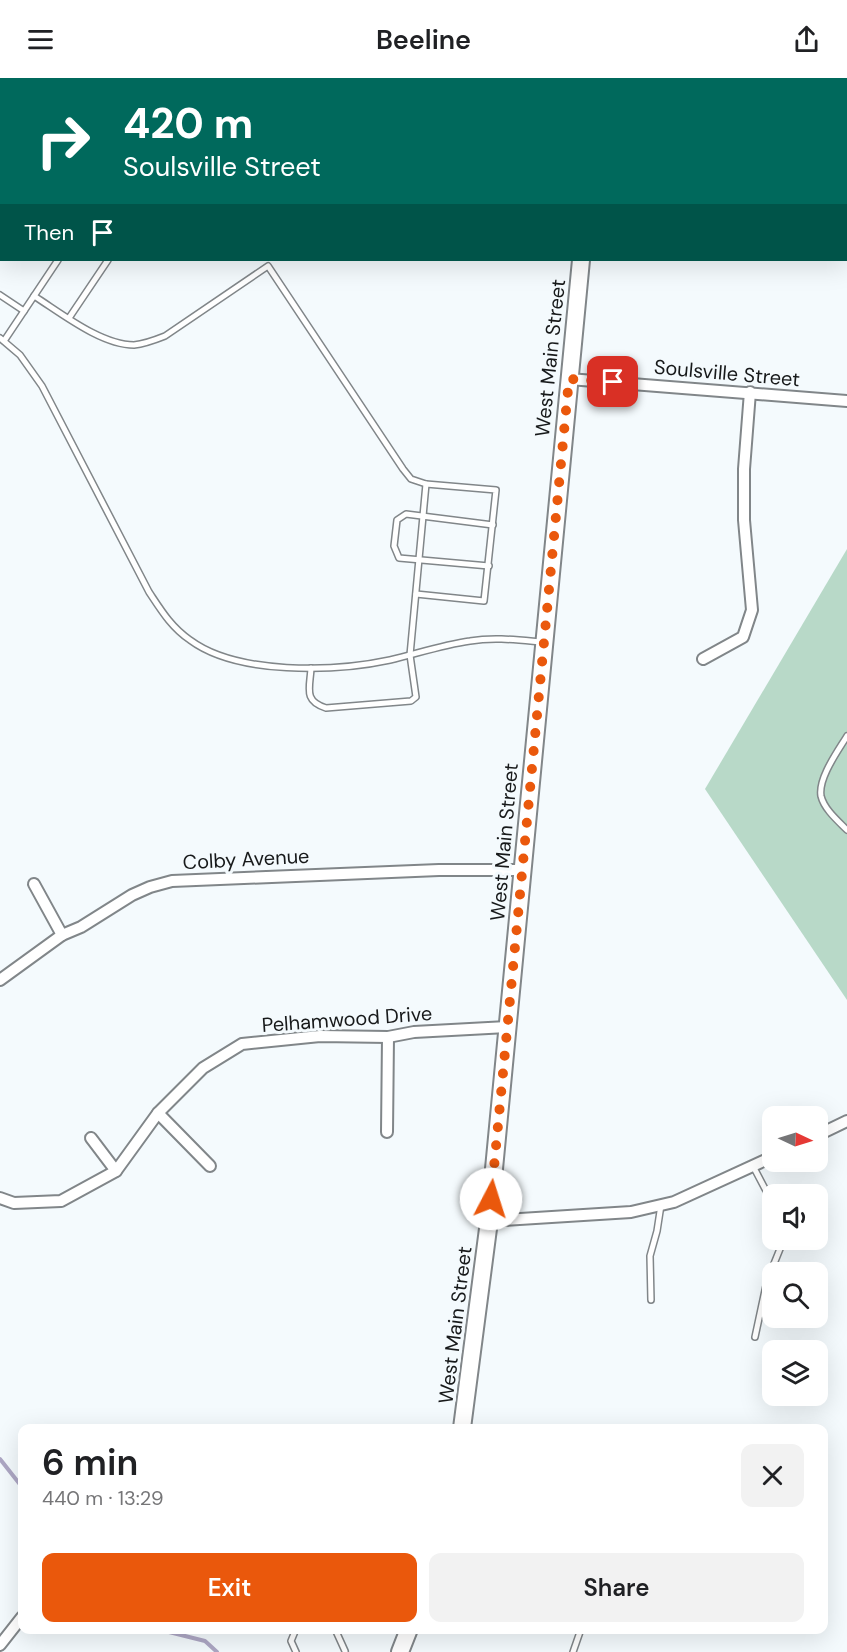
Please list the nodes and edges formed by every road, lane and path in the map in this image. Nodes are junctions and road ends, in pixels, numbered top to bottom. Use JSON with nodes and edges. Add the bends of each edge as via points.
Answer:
{"nodes":[{"id":1,"x":57,"y":261,"type":"edge"},
{"id":2,"x":107,"y":261,"type":"edge"},
{"id":3,"x":581,"y":261,"type":"edge"},
{"id":4,"x":0,"y":295,"type":"edge"},
{"id":5,"x":34,"y":296,"type":"junction"},
{"id":6,"x":24,"y":311,"type":"junction"},
{"id":7,"x":69,"y":318,"type":"junction"},
{"id":8,"x":2,"y":340,"type":"edge"},
{"id":9,"x":569,"y":379,"type":"junction"},
{"id":10,"x":750,"y":392,"type":"junction"},
{"id":11,"x":847,"y":401,"type":"edge"},
{"id":12,"x":426,"y":484,"type":"junction"},
{"id":13,"x":423,"y":516,"type":"junction"},
{"id":14,"x":493,"y":525,"type":"junction"},
{"id":15,"x":419,"y":559,"type":"junction"},
{"id":16,"x":489,"y":566,"type":"junction"},
{"id":17,"x":416,"y":594,"type":"junction"},
{"id":18,"x":544,"y":642,"type":"junction"},
{"id":19,"x":410,"y":655,"type":"junction"},
{"id":20,"x":704,"y":659,"type":"dead end"},
{"id":21,"x":311,"y":668,"type":"junction"},
{"id":22,"x":847,"y":736,"type":"edge"},
{"id":23,"x":847,"y":830,"type":"edge"},
{"id":24,"x":522,"y":870,"type":"junction"},
{"id":25,"x":34,"y":884,"type":"dead end"},
{"id":26,"x":62,"y":935,"type":"junction"},
{"id":27,"x":0,"y":980,"type":"edge"},
{"id":28,"x":507,"y":1027,"type":"junction"},
{"id":29,"x":388,"y":1036,"type":"junction"},
{"id":30,"x":158,"y":1113,"type":"junction"},
{"id":31,"x":847,"y":1121,"type":"edge"},
{"id":32,"x":828,"y":1130,"type":"edge"},
{"id":33,"x":387,"y":1131,"type":"dead end"},
{"id":34,"x":91,"y":1138,"type":"dead end"},
{"id":35,"x":762,"y":1162,"type":"edge"},
{"id":36,"x":210,"y":1166,"type":"dead end"},
{"id":37,"x":753,"y":1166,"type":"junction"},
{"id":38,"x":116,"y":1170,"type":"junction"},
{"id":39,"x":762,"y":1184,"type":"edge"},
{"id":40,"x":0,"y":1198,"type":"edge"},
{"id":41,"x":661,"y":1205,"type":"junction"},
{"id":42,"x":489,"y":1221,"type":"junction"},
{"id":43,"x":780,"y":1250,"type":"edge"},
{"id":44,"x":651,"y":1299,"type":"dead end"},
{"id":45,"x":755,"y":1336,"type":"dead end"},
{"id":46,"x":463,"y":1424,"type":"edge"},
{"id":47,"x":18,"y":1622,"type":"edge"},
{"id":48,"x":294,"y":1634,"type":"edge"},
{"id":49,"x":337,"y":1634,"type":"edge"},
{"id":50,"x":407,"y":1634,"type":"edge"},
{"id":51,"x":579,"y":1634,"type":"edge"},
{"id":52,"x":0,"y":1645,"type":"edge"},
{"id":53,"x":296,"y":1652,"type":"edge"},
{"id":54,"x":346,"y":1652,"type":"edge"},
{"id":55,"x":400,"y":1652,"type":"edge"},
{"id":56,"x":573,"y":1652,"type":"edge"}],
"edges":[{"from":1,"to":5,"type":"lane"},
{"from":2,"to":7,"type":"lane"},
{"from":3,"to":9,"type":"main road","name":"West Main Street"},
{"from":4,"to":6,"type":"lane"},
{"from":5,"to":6,"type":"lane"},
{"from":5,"to":7,"type":"lane"},
{"from":6,"to":8,"type":"lane"},
{"from":7,"to":12,"type":"lane","via":[[117,342],[133,345],[156,340],[268,266],[403,469],[411,479]]},
{"from":8,"to":21,"type":"lane","via":[[20,355],[42,386],[166,618],[192,642],[231,660]]},
{"from":9,"to":10,"type":"street","name":"Soulsville Street"},
{"from":9,"to":18,"type":"main road","name":"West Main Street"},
{"from":10,"to":11,"type":"street","name":"Soulsville Street"},
{"from":10,"to":20,"type":"street","via":[[744,520],[752,610],[743,637]]},
{"from":12,"to":13,"type":"lane"},
{"from":12,"to":14,"type":"lane","via":[[496,490]]},
{"from":13,"to":14,"type":"lane"},
{"from":13,"to":15,"type":"lane"},
{"from":13,"to":15,"type":"lane","via":[[406,514],[397,520],[394,546],[399,558]]},
{"from":14,"to":16,"type":"lane"},
{"from":15,"to":16,"type":"lane"},
{"from":15,"to":17,"type":"lane"},
{"from":16,"to":17,"type":"lane","via":[[484,601]]},
{"from":17,"to":19,"type":"lane"},
{"from":18,"to":19,"type":"lane","via":[[485,639]]},
{"from":18,"to":24,"type":"main road","name":"West Main Street"},
{"from":19,"to":21,"type":"lane"},
{"from":19,"to":21,"type":"lane","via":[[416,697],[411,701],[326,708],[314,704],[309,697]]},
{"from":22,"to":23,"type":"lane","via":[[825,774],[821,796]]},
{"from":24,"to":26,"type":"street","name":"Colby Avenue","via":[[172,881],[132,895]]},
{"from":24,"to":28,"type":"main road","name":"West Main Street"},
{"from":25,"to":26,"type":"street"},
{"from":26,"to":27,"type":"street","name":"Colby Avenue"},
{"from":28,"to":29,"type":"street","name":"Pelhamwood Drive"},
{"from":28,"to":42,"type":"main road","name":"West Main Street"},
{"from":29,"to":30,"type":"street","name":"Pelhamwood Drive","via":[[320,1036],[242,1044],[203,1068]]},
{"from":29,"to":33,"type":"street"},
{"from":30,"to":36,"type":"street"},
{"from":30,"to":38,"type":"street","name":"Pelhamwood Drive"},
{"from":31,"to":32,"type":"street"},
{"from":34,"to":38,"type":"street"},
{"from":35,"to":37,"type":"street"},
{"from":37,"to":39,"type":"lane"},
{"from":37,"to":41,"type":"street"},
{"from":38,"to":40,"type":"street","name":"Pelhamwood Drive","via":[[61,1201],[14,1203]]},
{"from":41,"to":42,"type":"street","via":[[631,1212]]},
{"from":41,"to":44,"type":"lane","via":[[650,1256]]},
{"from":42,"to":46,"type":"main road","name":"West Main Street"},
{"from":43,"to":45,"type":"lane","via":[[767,1281]]},
{"from":47,"to":52,"type":"street"},
{"from":48,"to":53,"type":"lane","via":[[291,1641]]},
{"from":49,"to":54,"type":"lane"},
{"from":50,"to":55,"type":"main road"},
{"from":51,"to":56,"type":"lane"}]}
